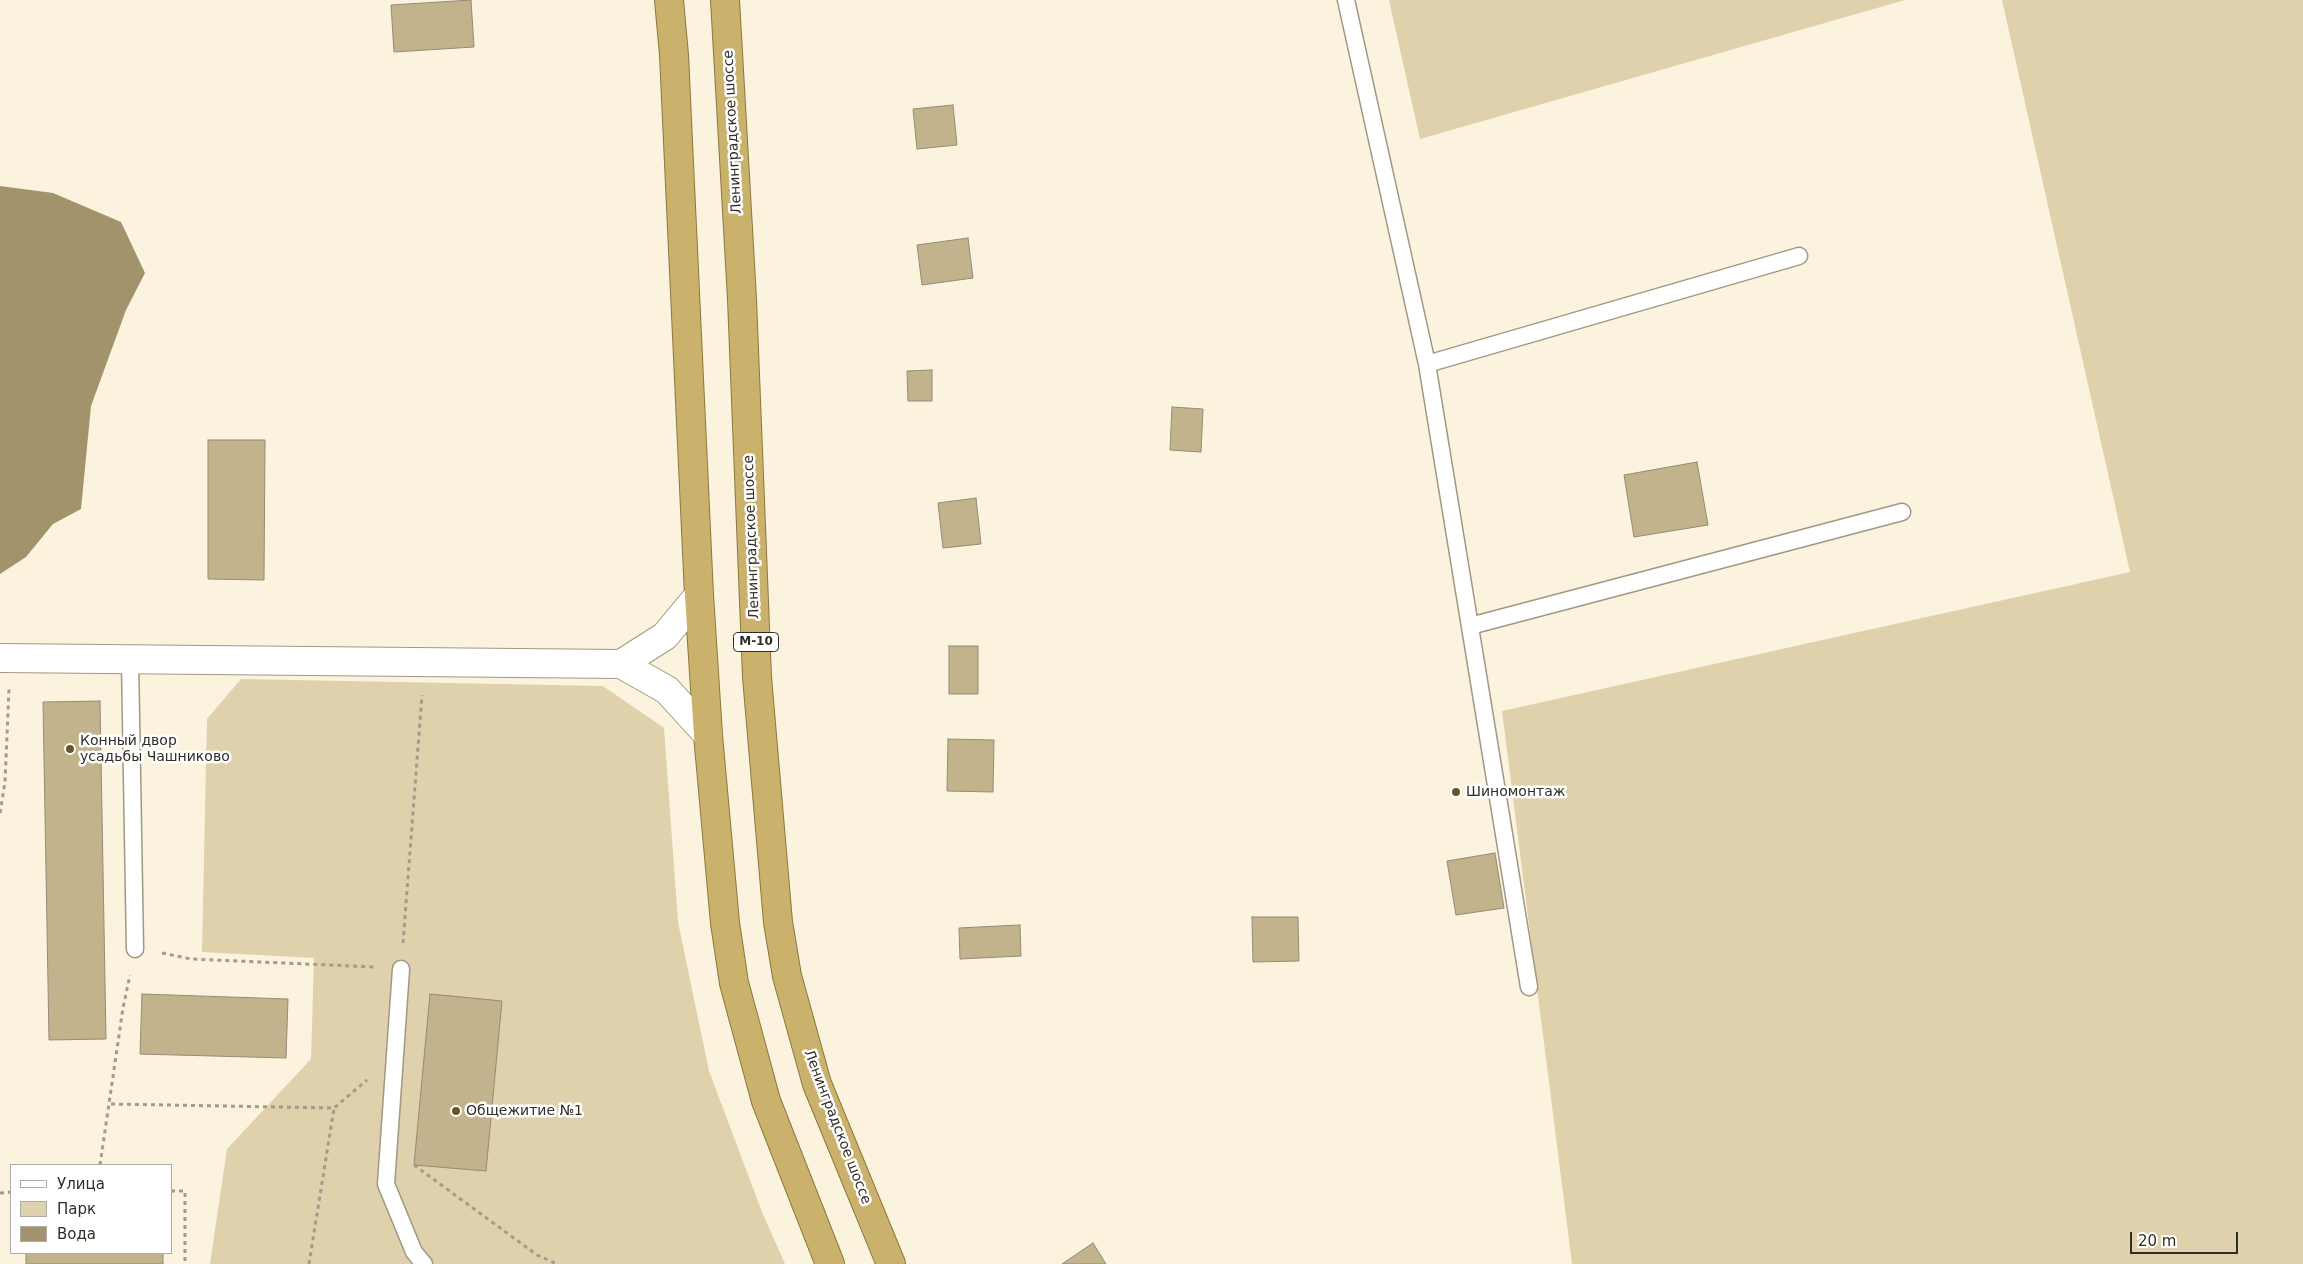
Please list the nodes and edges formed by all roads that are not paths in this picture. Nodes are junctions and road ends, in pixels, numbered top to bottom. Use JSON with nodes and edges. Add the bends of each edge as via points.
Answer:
{"nodes":[{"id":1,"x":669,"y":0,"type":"edge"},
{"id":2,"x":725,"y":0,"type":"edge"},
{"id":3,"x":1346,"y":0,"type":"edge"},
{"id":4,"x":1799,"y":256,"type":"dead end"},
{"id":5,"x":1427,"y":364,"type":"junction"},
{"id":6,"x":1902,"y":512,"type":"dead end"},
{"id":7,"x":699,"y":595,"type":"junction"},
{"id":8,"x":1470,"y":626,"type":"junction"},
{"id":9,"x":5,"y":658,"type":"edge"},
{"id":10,"x":130,"y":660,"type":"junction"},
{"id":11,"x":621,"y":664,"type":"junction"},
{"id":12,"x":708,"y":735,"type":"junction"},
{"id":13,"x":135,"y":949,"type":"road end"},
{"id":14,"x":401,"y":968,"type":"road end"},
{"id":15,"x":1529,"y":987,"type":"dead end"},
{"id":16,"x":424,"y":1264,"type":"edge"},
{"id":17,"x":830,"y":1264,"type":"edge"},
{"id":18,"x":891,"y":1264,"type":"edge"}],
"edges":[{"from":1,"to":7,"type":"highway"},
{"from":2,"to":18,"type":"highway","name":"Ленинградское шоссе","number":"М-10","via":[[758,677],[778,922],[787,976],[817,1084]]},
{"from":3,"to":5,"type":"lane"},
{"from":4,"to":5,"type":"lane"},
{"from":5,"to":8,"type":"lane"},
{"from":6,"to":8,"type":"lane"},
{"from":7,"to":11,"type":"street","via":[[665,636]]},
{"from":7,"to":12,"type":"highway"},
{"from":8,"to":15,"type":"lane"},
{"from":9,"to":10,"type":"street"},
{"from":10,"to":11,"type":"street"},
{"from":10,"to":13,"type":"lane"},
{"from":11,"to":12,"type":"street","via":[[667,690]]},
{"from":12,"to":17,"type":"highway","via":[[723,906],[734,983],[766,1101]]},
{"from":14,"to":16,"type":"lane","via":[[386,1184],[414,1252]]}]}
